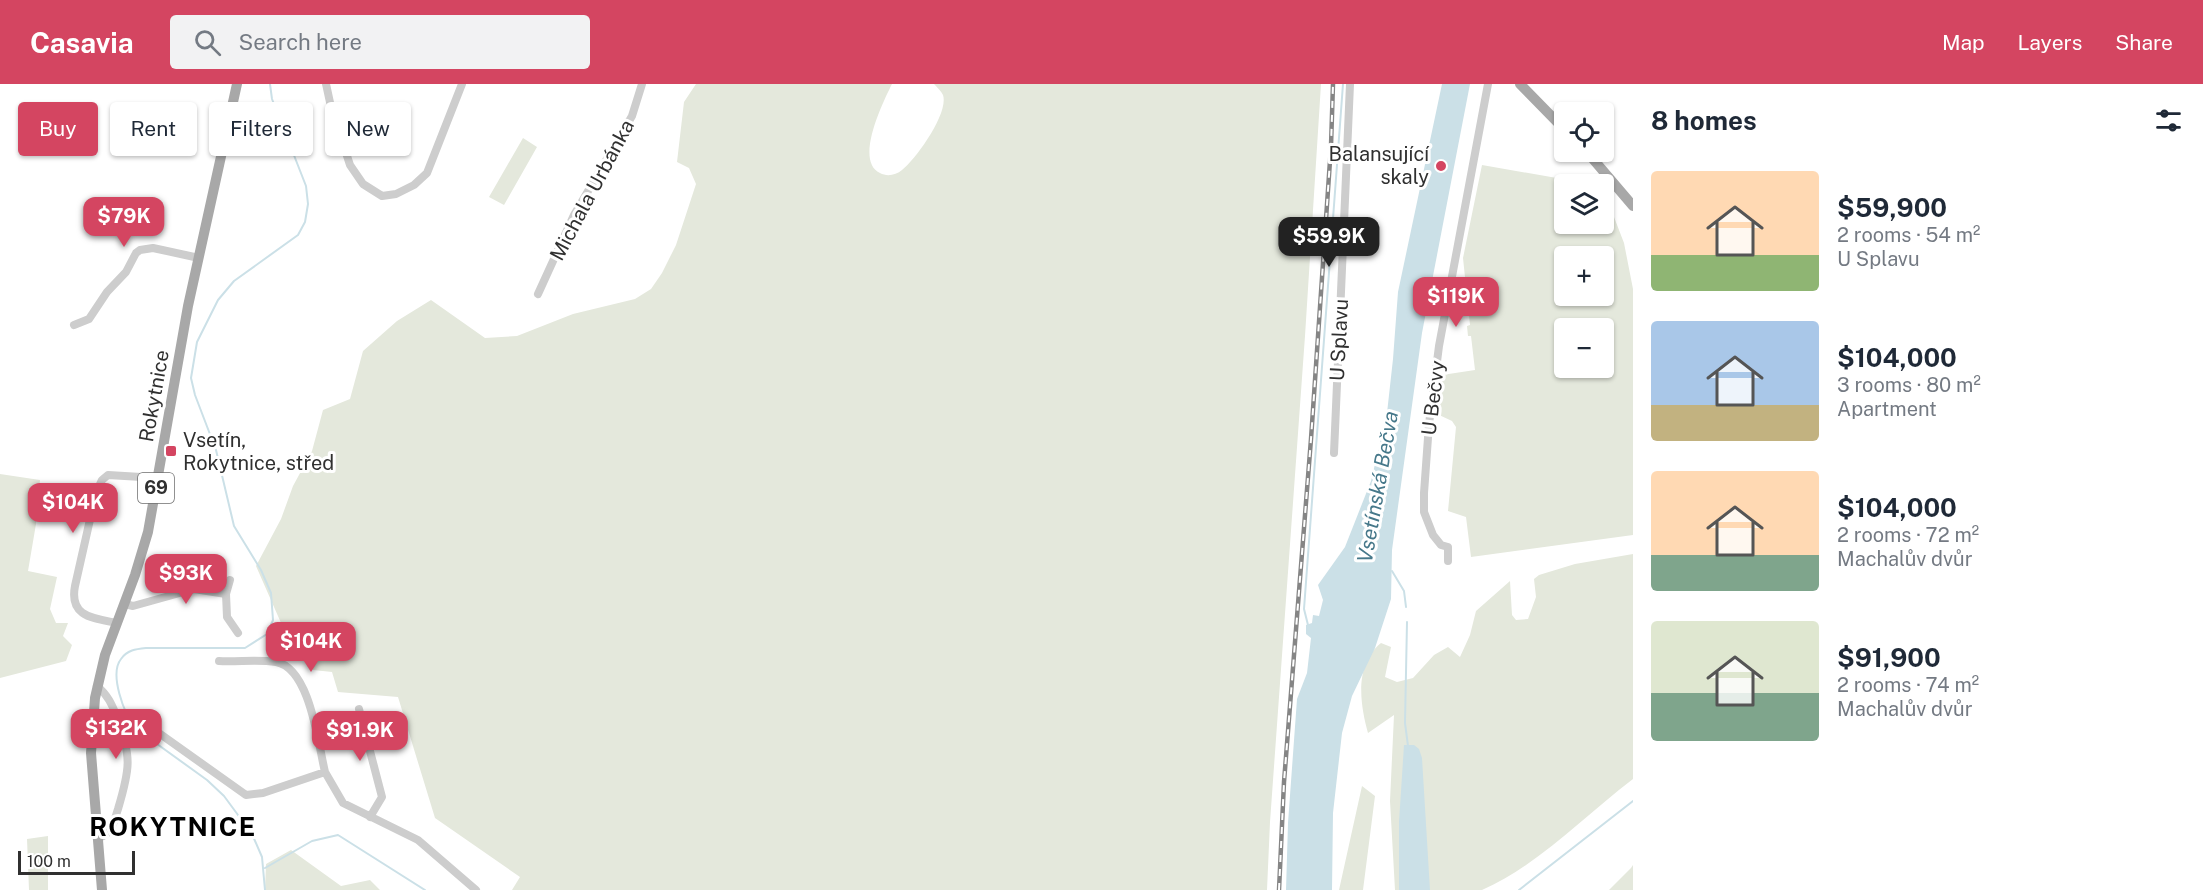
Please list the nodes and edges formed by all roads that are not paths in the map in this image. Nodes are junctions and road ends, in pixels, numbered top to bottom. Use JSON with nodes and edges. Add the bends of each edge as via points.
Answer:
{"nodes":[{"id":1,"x":237,"y":84,"type":"edge"},
{"id":2,"x":326,"y":84,"type":"edge"},
{"id":3,"x":462,"y":84,"type":"edge"},
{"id":4,"x":642,"y":84,"type":"edge"},
{"id":5,"x":1350,"y":84,"type":"edge"},
{"id":6,"x":1488,"y":84,"type":"edge"},
{"id":7,"x":1520,"y":84,"type":"edge"},
{"id":8,"x":1554,"y":119,"type":"edge"},
{"id":9,"x":1596,"y":162,"type":"edge"},
{"id":10,"x":1633,"y":206,"type":"edge"},
{"id":11,"x":199,"y":258,"type":"junction"},
{"id":12,"x":538,"y":294,"type":"dead end"},
{"id":13,"x":74,"y":325,"type":"dead end"},
{"id":14,"x":1334,"y":453,"type":"dead end"},
{"id":15,"x":158,"y":478,"type":"junction"},
{"id":16,"x":1448,"y":561,"type":"dead end"},
{"id":17,"x":230,"y":580,"type":"dead end"},
{"id":18,"x":226,"y":594,"type":"junction"},
{"id":19,"x":125,"y":604,"type":"junction"},
{"id":20,"x":117,"y":623,"type":"junction"},
{"id":21,"x":238,"y":633,"type":"dead end"},
{"id":22,"x":219,"y":661,"type":"dead end"},
{"id":23,"x":97,"y":686,"type":"junction"},
{"id":24,"x":359,"y":709,"type":"dead end"},
{"id":25,"x":127,"y":731,"type":"junction"},
{"id":26,"x":325,"y":772,"type":"junction"},
{"id":27,"x":370,"y":816,"type":"junction"},
{"id":28,"x":98,"y":838,"type":"junction"},
{"id":29,"x":102,"y":890,"type":"edge"},
{"id":30,"x":476,"y":890,"type":"edge"}],
"edges":[{"from":1,"to":11,"type":"main road","name":"Rokytnice","number":"69"},
{"from":2,"to":3,"type":"street","via":[[350,165],[363,184],[382,196],[405,190],[427,173]]},
{"from":4,"to":12,"type":"street","name":"Michala Urbánka","via":[[632,116],[574,215]]},
{"from":5,"to":14,"type":"street","name":"U Splavu"},
{"from":6,"to":16,"type":"street","name":"U Bečvy","via":[[1441,335],[1429,424],[1424,512],[1432,535],[1440,545],[1448,547]]},
{"from":7,"to":8,"type":"main road"},
{"from":9,"to":10,"type":"main road"},
{"from":11,"to":13,"type":"street","via":[[153,248],[140,250],[89,320]]},
{"from":11,"to":15,"type":"main road","name":"Rokytnice","number":"69"},
{"from":15,"to":19,"type":"main road","name":"Rokytnice","number":"69","via":[[142,553]]},
{"from":15,"to":20,"type":"street","via":[[108,475],[96,493],[74,601],[85,615]]},
{"from":17,"to":18,"type":"street"},
{"from":18,"to":19,"type":"street","via":[[194,590],[134,606]]},
{"from":18,"to":21,"type":"street","via":[[228,617]]},
{"from":19,"to":20,"type":"main road","name":"Rokytnice","number":"69"},
{"from":20,"to":23,"type":"main road","name":"Rokytnice","number":"69"},
{"from":22,"to":26,"type":"street","via":[[277,662],[292,670],[310,705]]},
{"from":23,"to":25,"type":"street","via":[[109,697]]},
{"from":23,"to":28,"type":"main road","name":"Rokytnice","number":"69","via":[[91,753]]},
{"from":24,"to":27,"type":"street","via":[[382,797]]},
{"from":25,"to":26,"type":"street","via":[[142,727],[156,731],[246,795]]},
{"from":25,"to":28,"type":"street","via":[[126,782],[112,826]]},
{"from":26,"to":27,"type":"street","via":[[343,803]]},
{"from":27,"to":30,"type":"street","via":[[418,840]]},
{"from":28,"to":29,"type":"main road","name":"Rokytnice","number":"69"}]}
